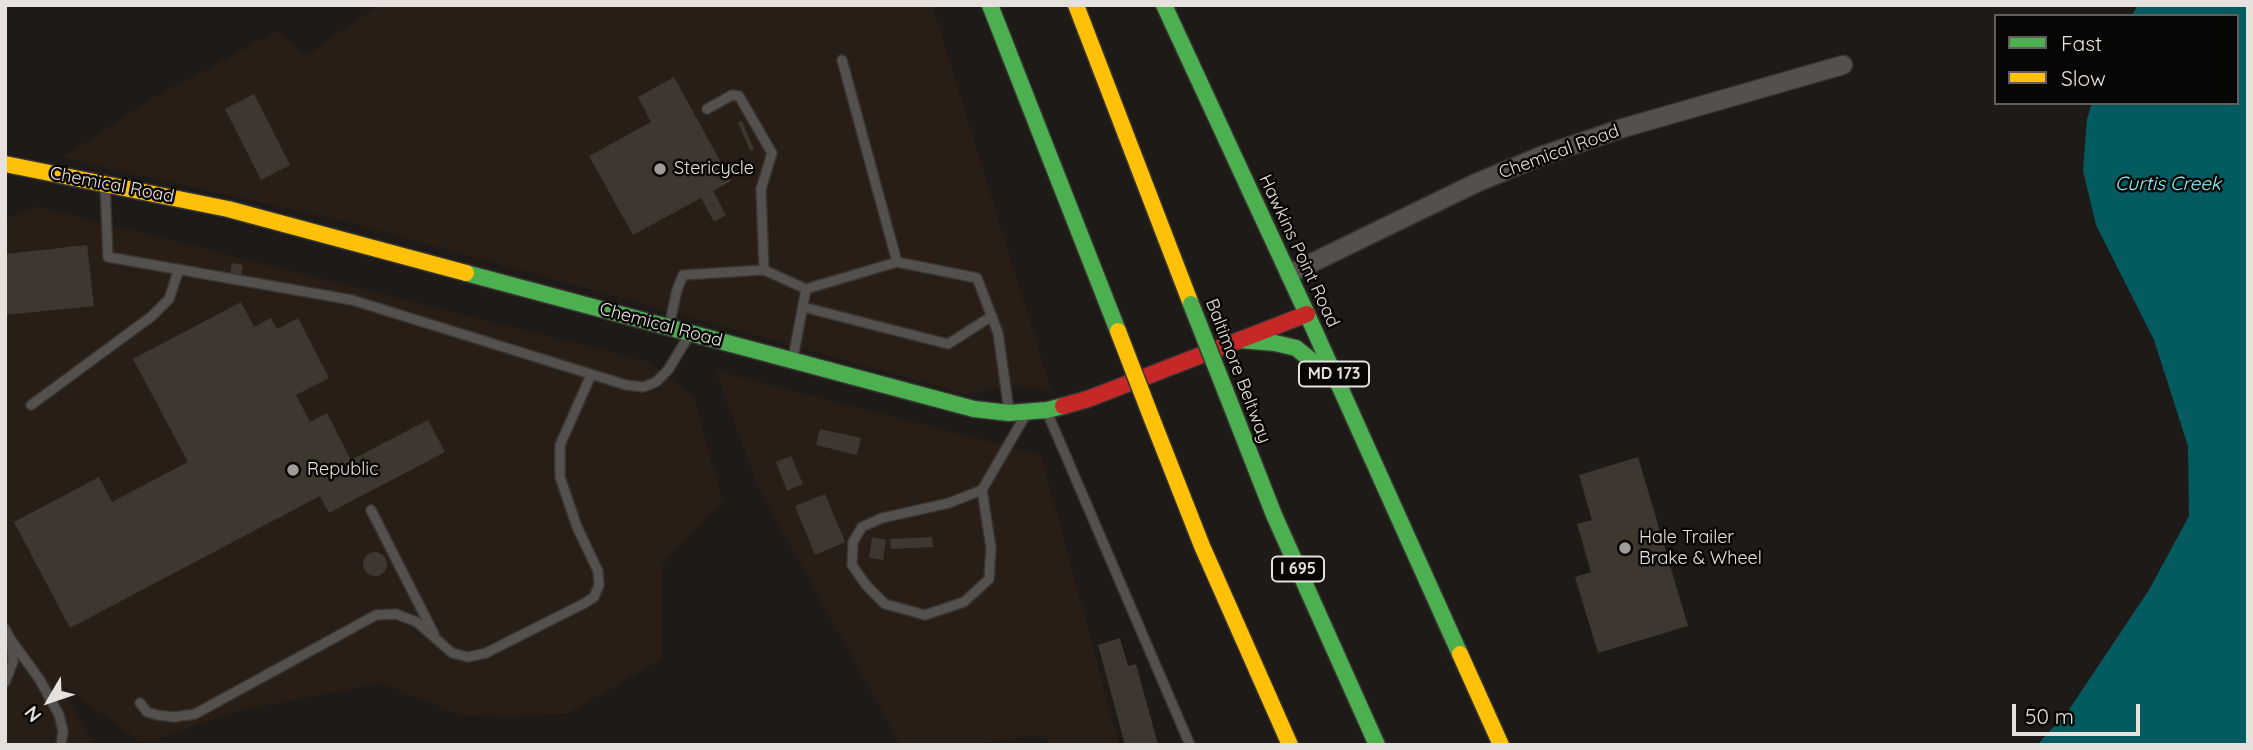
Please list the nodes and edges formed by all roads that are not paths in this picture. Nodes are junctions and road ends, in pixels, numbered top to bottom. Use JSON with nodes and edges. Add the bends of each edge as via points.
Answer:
{"nodes":[{"id":1,"x":990,"y":5,"type":"edge"},
{"id":2,"x":1076,"y":5,"type":"edge"},
{"id":3,"x":1164,"y":5,"type":"edge"},
{"id":4,"x":842,"y":60,"type":"dead end"},
{"id":5,"x":1843,"y":65,"type":"dead end"},
{"id":6,"x":707,"y":109,"type":"dead end"},
{"id":7,"x":5,"y":164,"type":"edge"},
{"id":8,"x":105,"y":183,"type":"junction"},
{"id":9,"x":897,"y":262,"type":"junction"},
{"id":10,"x":179,"y":269,"type":"junction"},
{"id":11,"x":764,"y":270,"type":"junction"},
{"id":12,"x":1289,"y":274,"type":"junction"},
{"id":13,"x":806,"y":289,"type":"junction"},
{"id":14,"x":803,"y":307,"type":"junction"},
{"id":15,"x":1307,"y":314,"type":"junction"},
{"id":16,"x":992,"y":316,"type":"junction"},
{"id":17,"x":669,"y":327,"type":"junction"},
{"id":18,"x":691,"y":333,"type":"junction"},
{"id":19,"x":1240,"y":340,"type":"junction"},
{"id":20,"x":792,"y":360,"type":"junction"},
{"id":21,"x":592,"y":375,"type":"junction"},
{"id":22,"x":1337,"y":380,"type":"junction"},
{"id":23,"x":31,"y":405,"type":"dead end"},
{"id":24,"x":1047,"y":410,"type":"junction"},
{"id":25,"x":1027,"y":412,"type":"junction"},
{"id":26,"x":1009,"y":413,"type":"junction"},
{"id":27,"x":982,"y":490,"type":"junction"},
{"id":28,"x":371,"y":510,"type":"dead end"},
{"id":29,"x":5,"y":629,"type":"edge"},
{"id":30,"x":437,"y":638,"type":"junction"},
{"id":31,"x":11,"y":640,"type":"junction"},
{"id":32,"x":5,"y":682,"type":"edge"},
{"id":33,"x":140,"y":703,"type":"dead end"},
{"id":34,"x":1501,"y":744,"type":"edge"},
{"id":35,"x":61,"y":745,"type":"edge"},
{"id":36,"x":1190,"y":745,"type":"edge"},
{"id":37,"x":1290,"y":745,"type":"edge"},
{"id":38,"x":1377,"y":745,"type":"edge"}],
"edges":[{"from":1,"to":37,"type":"main road","bridge":true,"via":[[1207,559]]},
{"from":2,"to":38,"type":"main road","name":"Baltimore Beltway","number":"I 695","bridge":true,"via":[[1274,515]]},
{"from":3,"to":12,"type":"main road","name":"Hawkins Point Road","number":"MD 173"},
{"from":4,"to":9,"type":"lane"},
{"from":5,"to":12,"type":"street","name":"Chemical Road","via":[[1541,156]]},
{"from":6,"to":11,"type":"lane","via":[[732,95],[739,96],[772,153],[761,188]]},
{"from":7,"to":8,"type":"main road","name":"Chemical Road"},
{"from":8,"to":10,"type":"lane","via":[[108,257]]},
{"from":8,"to":17,"type":"main road","name":"Chemical Road","via":[[228,209]]},
{"from":9,"to":13,"type":"lane"},
{"from":9,"to":16,"type":"lane","via":[[977,278]]},
{"from":10,"to":21,"type":"lane","via":[[352,300]]},
{"from":10,"to":23,"type":"lane","via":[[169,299],[152,316]]},
{"from":11,"to":13,"type":"lane"},
{"from":11,"to":17,"type":"lane","via":[[683,275]]},
{"from":12,"to":15,"type":"main road","name":"Hawkins Point Road","number":"MD 173"},
{"from":13,"to":14,"type":"lane"},
{"from":14,"to":16,"type":"lane","via":[[948,344]]},
{"from":14,"to":20,"type":"lane"},
{"from":15,"to":19,"type":"main road","name":"Chemical Road"},
{"from":15,"to":22,"type":"main road","name":"Hawkins Point Road","number":"MD 173"},
{"from":16,"to":26,"type":"lane"},
{"from":17,"to":18,"type":"main road","name":"Chemical Road"},
{"from":18,"to":20,"type":"main road","name":"Chemical Road"},
{"from":18,"to":21,"type":"lane","via":[[656,382],[643,387]]},
{"from":19,"to":22,"type":"main road","via":[[1296,348]]},
{"from":19,"to":24,"type":"main road","name":"Chemical Road","via":[[1088,399]]},
{"from":20,"to":26,"type":"main road","name":"Chemical Road","via":[[974,409]]},
{"from":21,"to":30,"type":"lane","via":[[560,445],[560,477],[598,571],[594,597],[486,653],[468,657],[452,653]]},
{"from":22,"to":34,"type":"main road","name":"Hawkins Point Road","number":"MD 173"},
{"from":24,"to":25,"type":"main road","name":"Chemical Road"},
{"from":24,"to":36,"type":"lane"},
{"from":25,"to":26,"type":"main road","name":"Chemical Road"},
{"from":25,"to":27,"type":"lane"},
{"from":27,"to":27,"type":"lane","via":[[862,527],[853,542],[852,565],[885,604],[925,615],[964,602],[989,579],[991,548]]},
{"from":28,"to":30,"type":"lane"},
{"from":29,"to":31,"type":"lane"},
{"from":30,"to":33,"type":"lane","via":[[417,622],[396,614],[376,615],[195,714],[158,716]]},
{"from":31,"to":32,"type":"lane","via":[[13,662]]},
{"from":31,"to":35,"type":"lane","via":[[60,715]]}]}
